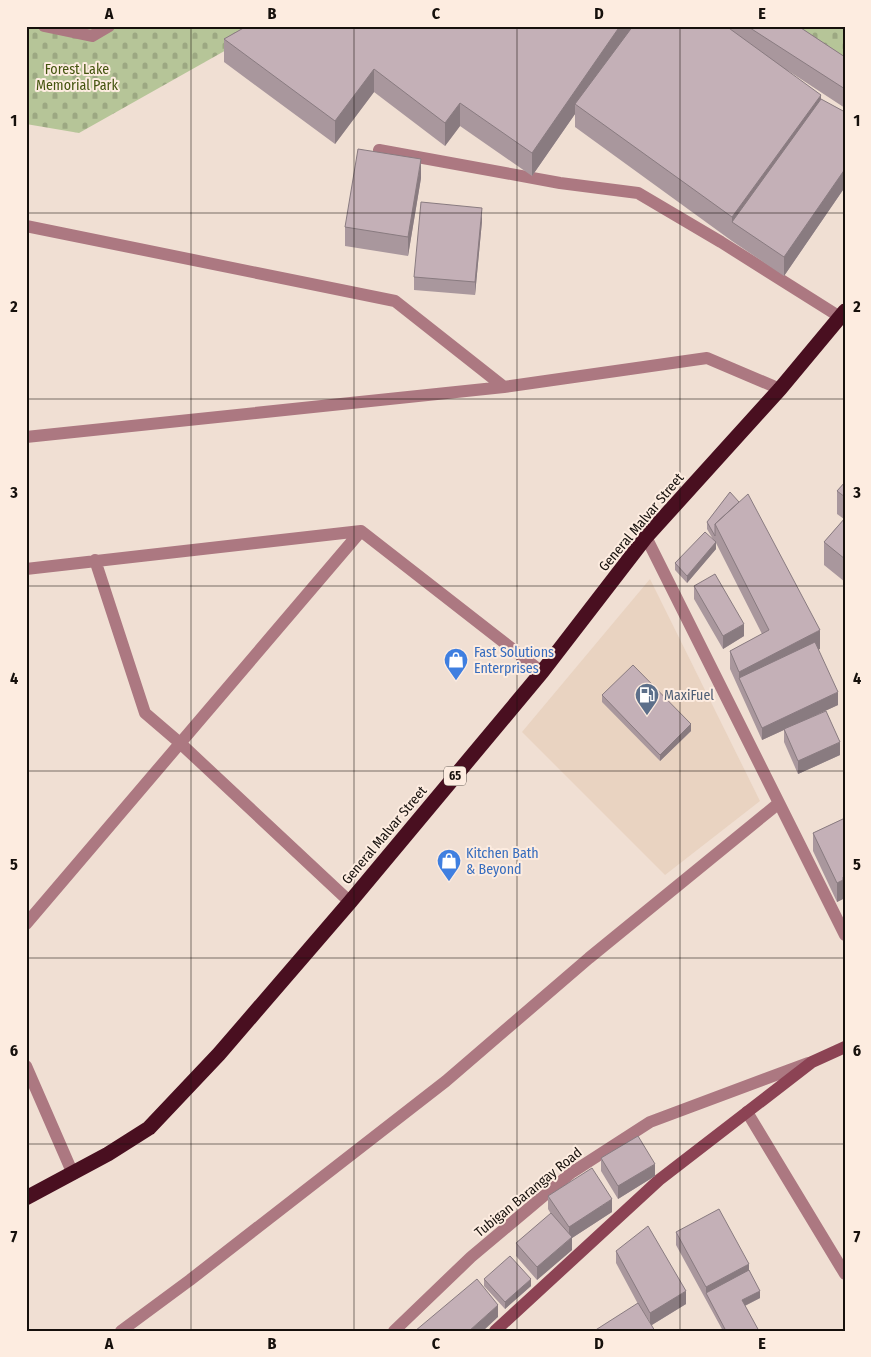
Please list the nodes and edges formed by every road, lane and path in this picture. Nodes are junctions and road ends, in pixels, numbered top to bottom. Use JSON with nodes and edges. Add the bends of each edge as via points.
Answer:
{"nodes":[{"id":1,"x":44,"y":26,"type":"edge"},
{"id":2,"x":109,"y":26,"type":"edge"},
{"id":3,"x":379,"y":150,"type":"edge"},
{"id":4,"x":26,"y":226,"type":"edge"},
{"id":5,"x":843,"y":314,"type":"edge"},
{"id":6,"x":504,"y":387,"type":"junction"},
{"id":7,"x":780,"y":389,"type":"junction"},
{"id":8,"x":26,"y":437,"type":"edge"},
{"id":9,"x":361,"y":530,"type":"junction"},
{"id":10,"x":646,"y":537,"type":"junction"},
{"id":11,"x":96,"y":560,"type":"junction"},
{"id":12,"x":26,"y":569,"type":"edge"},
{"id":13,"x":542,"y":672,"type":"junction"},
{"id":14,"x":180,"y":744,"type":"junction"},
{"id":15,"x":779,"y":803,"type":"junction"},
{"id":16,"x":350,"y":902,"type":"junction"},
{"id":17,"x":26,"y":924,"type":"edge"},
{"id":18,"x":845,"y":935,"type":"edge"},
{"id":19,"x":845,"y":1047,"type":"edge"},
{"id":20,"x":812,"y":1062,"type":"junction"},
{"id":21,"x":26,"y":1066,"type":"edge"},
{"id":22,"x":747,"y":1112,"type":"junction"},
{"id":23,"x":73,"y":1174,"type":"junction"},
{"id":24,"x":26,"y":1198,"type":"edge"},
{"id":25,"x":845,"y":1274,"type":"edge"},
{"id":26,"x":122,"y":1331,"type":"edge"},
{"id":27,"x":394,"y":1331,"type":"edge"},
{"id":28,"x":495,"y":1331,"type":"edge"}],
"edges":[{"from":1,"to":2,"type":"street","via":[[92,36]]},
{"from":3,"to":5,"type":"street","via":[[560,183],[638,193]]},
{"from":4,"to":6,"type":"street","via":[[395,301]]},
{"from":5,"to":7,"type":"highway","name":"General Malvar Street","number":"65"},
{"from":6,"to":7,"type":"street","via":[[707,358]]},
{"from":6,"to":8,"type":"street"},
{"from":7,"to":10,"type":"highway","name":"General Malvar Street","number":"65"},
{"from":9,"to":11,"type":"street"},
{"from":9,"to":13,"type":"street"},
{"from":9,"to":14,"type":"street"},
{"from":10,"to":13,"type":"highway","name":"General Malvar Street","number":"65"},
{"from":10,"to":15,"type":"street"},
{"from":11,"to":12,"type":"street"},
{"from":11,"to":14,"type":"street","via":[[145,713]]},
{"from":13,"to":16,"type":"highway","name":"General Malvar Street","number":"65"},
{"from":14,"to":16,"type":"street"},
{"from":14,"to":17,"type":"street"},
{"from":15,"to":18,"type":"street"},
{"from":15,"to":26,"type":"street","via":[[589,958],[446,1081]]},
{"from":16,"to":23,"type":"highway","name":"General Malvar Street","number":"65","via":[[219,1054],[149,1128]]},
{"from":19,"to":20,"type":"street"},
{"from":20,"to":22,"type":"street"},
{"from":20,"to":27,"type":"street","name":"Tubigan Barangay Road","via":[[650,1122],[571,1173],[471,1257]]},
{"from":21,"to":23,"type":"street"},
{"from":22,"to":25,"type":"street"},
{"from":22,"to":28,"type":"street","via":[[659,1180]]},
{"from":23,"to":24,"type":"highway","name":"General Malvar Street","number":"65"}]}
